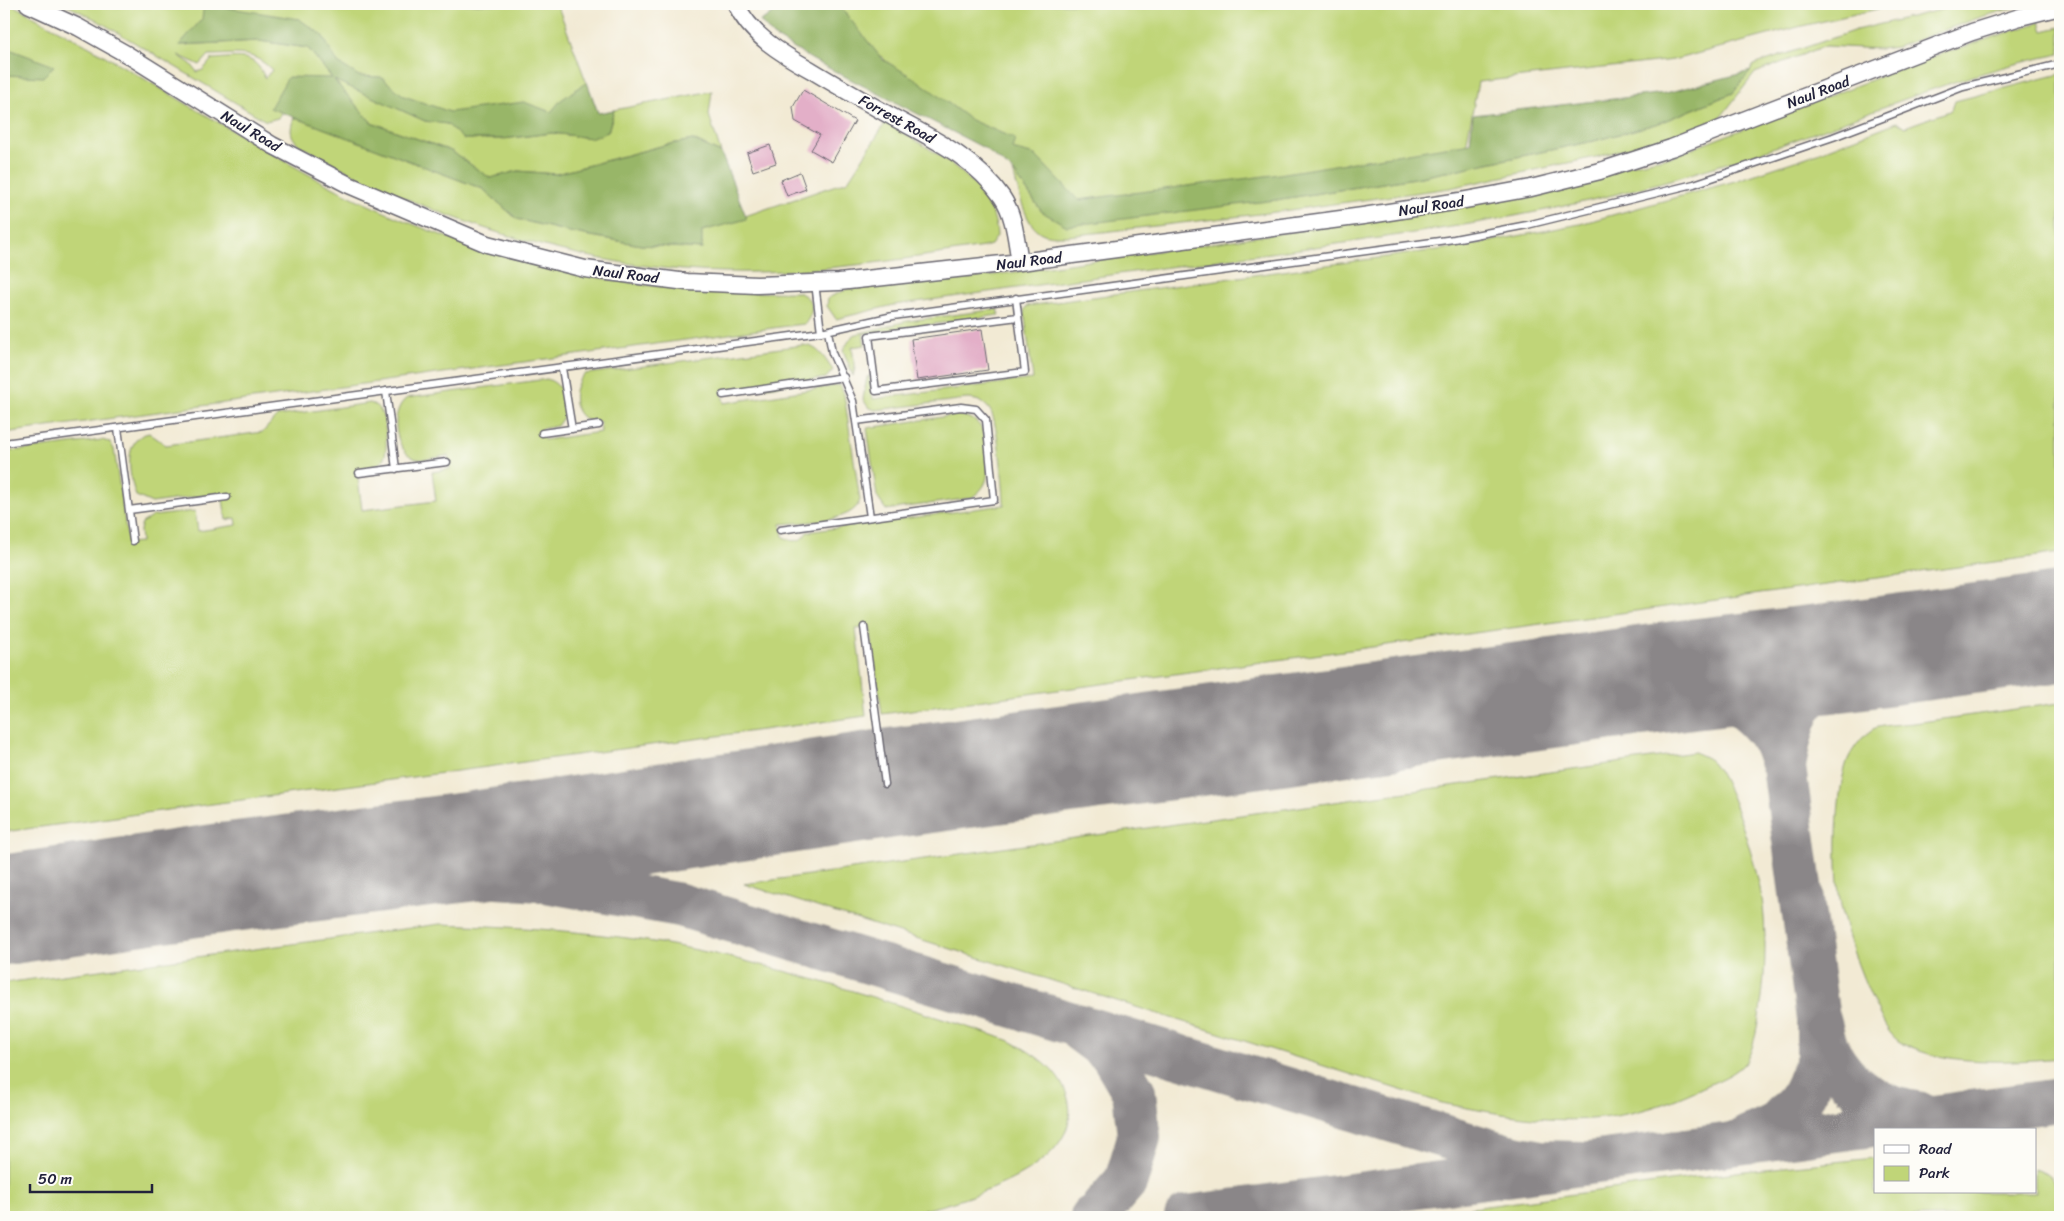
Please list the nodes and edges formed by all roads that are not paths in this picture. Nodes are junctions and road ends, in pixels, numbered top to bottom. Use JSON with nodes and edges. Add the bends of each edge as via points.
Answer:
{"nodes":[{"id":1,"x":28,"y":4,"type":"edge"},
{"id":2,"x":736,"y":4,"type":"edge"},
{"id":3,"x":2060,"y":7,"type":"edge"},
{"id":4,"x":2060,"y":64,"type":"edge"},
{"id":5,"x":1020,"y":262,"type":"junction"},
{"id":6,"x":815,"y":282,"type":"junction"},
{"id":7,"x":1016,"y":298,"type":"junction"},
{"id":8,"x":1018,"y":317,"type":"junction"},
{"id":9,"x":825,"y":331,"type":"junction"},
{"id":10,"x":562,"y":368,"type":"junction"},
{"id":11,"x":844,"y":376,"type":"junction"},
{"id":12,"x":386,"y":392,"type":"junction"},
{"id":13,"x":723,"y":395,"type":"dead end"},
{"id":14,"x":856,"y":421,"type":"junction"},
{"id":15,"x":599,"y":425,"type":"dead end"},
{"id":16,"x":118,"y":428,"type":"junction"},
{"id":17,"x":572,"y":428,"type":"junction"},
{"id":18,"x":542,"y":433,"type":"dead end"},
{"id":19,"x":4,"y":444,"type":"edge"},
{"id":20,"x":447,"y":462,"type":"dead end"},
{"id":21,"x":396,"y":469,"type":"junction"},
{"id":22,"x":359,"y":473,"type":"dead end"},
{"id":23,"x":227,"y":497,"type":"dead end"},
{"id":24,"x":129,"y":510,"type":"junction"},
{"id":25,"x":870,"y":517,"type":"junction"},
{"id":26,"x":780,"y":530,"type":"dead end"},
{"id":27,"x":133,"y":540,"type":"dead end"},
{"id":28,"x":864,"y":626,"type":"dead end"},
{"id":29,"x":885,"y":784,"type":"dead end"}],
"edges":[{"from":1,"to":6,"type":"street","name":"Naul Road","via":[[128,54],[272,145],[349,185],[487,244],[585,269],[687,282],[757,285]]},
{"from":2,"to":5,"type":"street","name":"Forrest Road","via":[[746,21],[766,42],[809,70],[967,159],[1002,197],[1013,221]]},
{"from":3,"to":5,"type":"street","name":"Naul Road","via":[[1964,35],[1671,148],[1565,180],[1451,203]]},
{"from":4,"to":7,"type":"lane","via":[[1963,87],[1833,137],[1694,184],[1527,225],[1454,239]]},
{"from":5,"to":6,"type":"street","name":"Naul Road"},
{"from":6,"to":9,"type":"lane"},
{"from":7,"to":8,"type":"lane"},
{"from":7,"to":9,"type":"lane","via":[[893,316]]},
{"from":8,"to":8,"type":"lane","via":[[1025,372],[876,391],[869,336]]},
{"from":9,"to":10,"type":"lane"},
{"from":9,"to":11,"type":"lane"},
{"from":10,"to":12,"type":"lane"},
{"from":10,"to":17,"type":"lane"},
{"from":11,"to":13,"type":"lane"},
{"from":11,"to":14,"type":"lane"},
{"from":12,"to":16,"type":"lane"},
{"from":12,"to":21,"type":"lane"},
{"from":14,"to":25,"type":"lane"},
{"from":14,"to":25,"type":"lane","via":[[961,407],[976,409],[986,420],[994,500]]},
{"from":15,"to":17,"type":"lane"},
{"from":16,"to":19,"type":"lane"},
{"from":16,"to":24,"type":"lane"},
{"from":17,"to":18,"type":"lane"},
{"from":20,"to":21,"type":"lane"},
{"from":21,"to":22,"type":"lane"},
{"from":23,"to":24,"type":"lane"},
{"from":24,"to":27,"type":"lane"},
{"from":25,"to":26,"type":"lane"},
{"from":28,"to":29,"type":"lane"}]}
